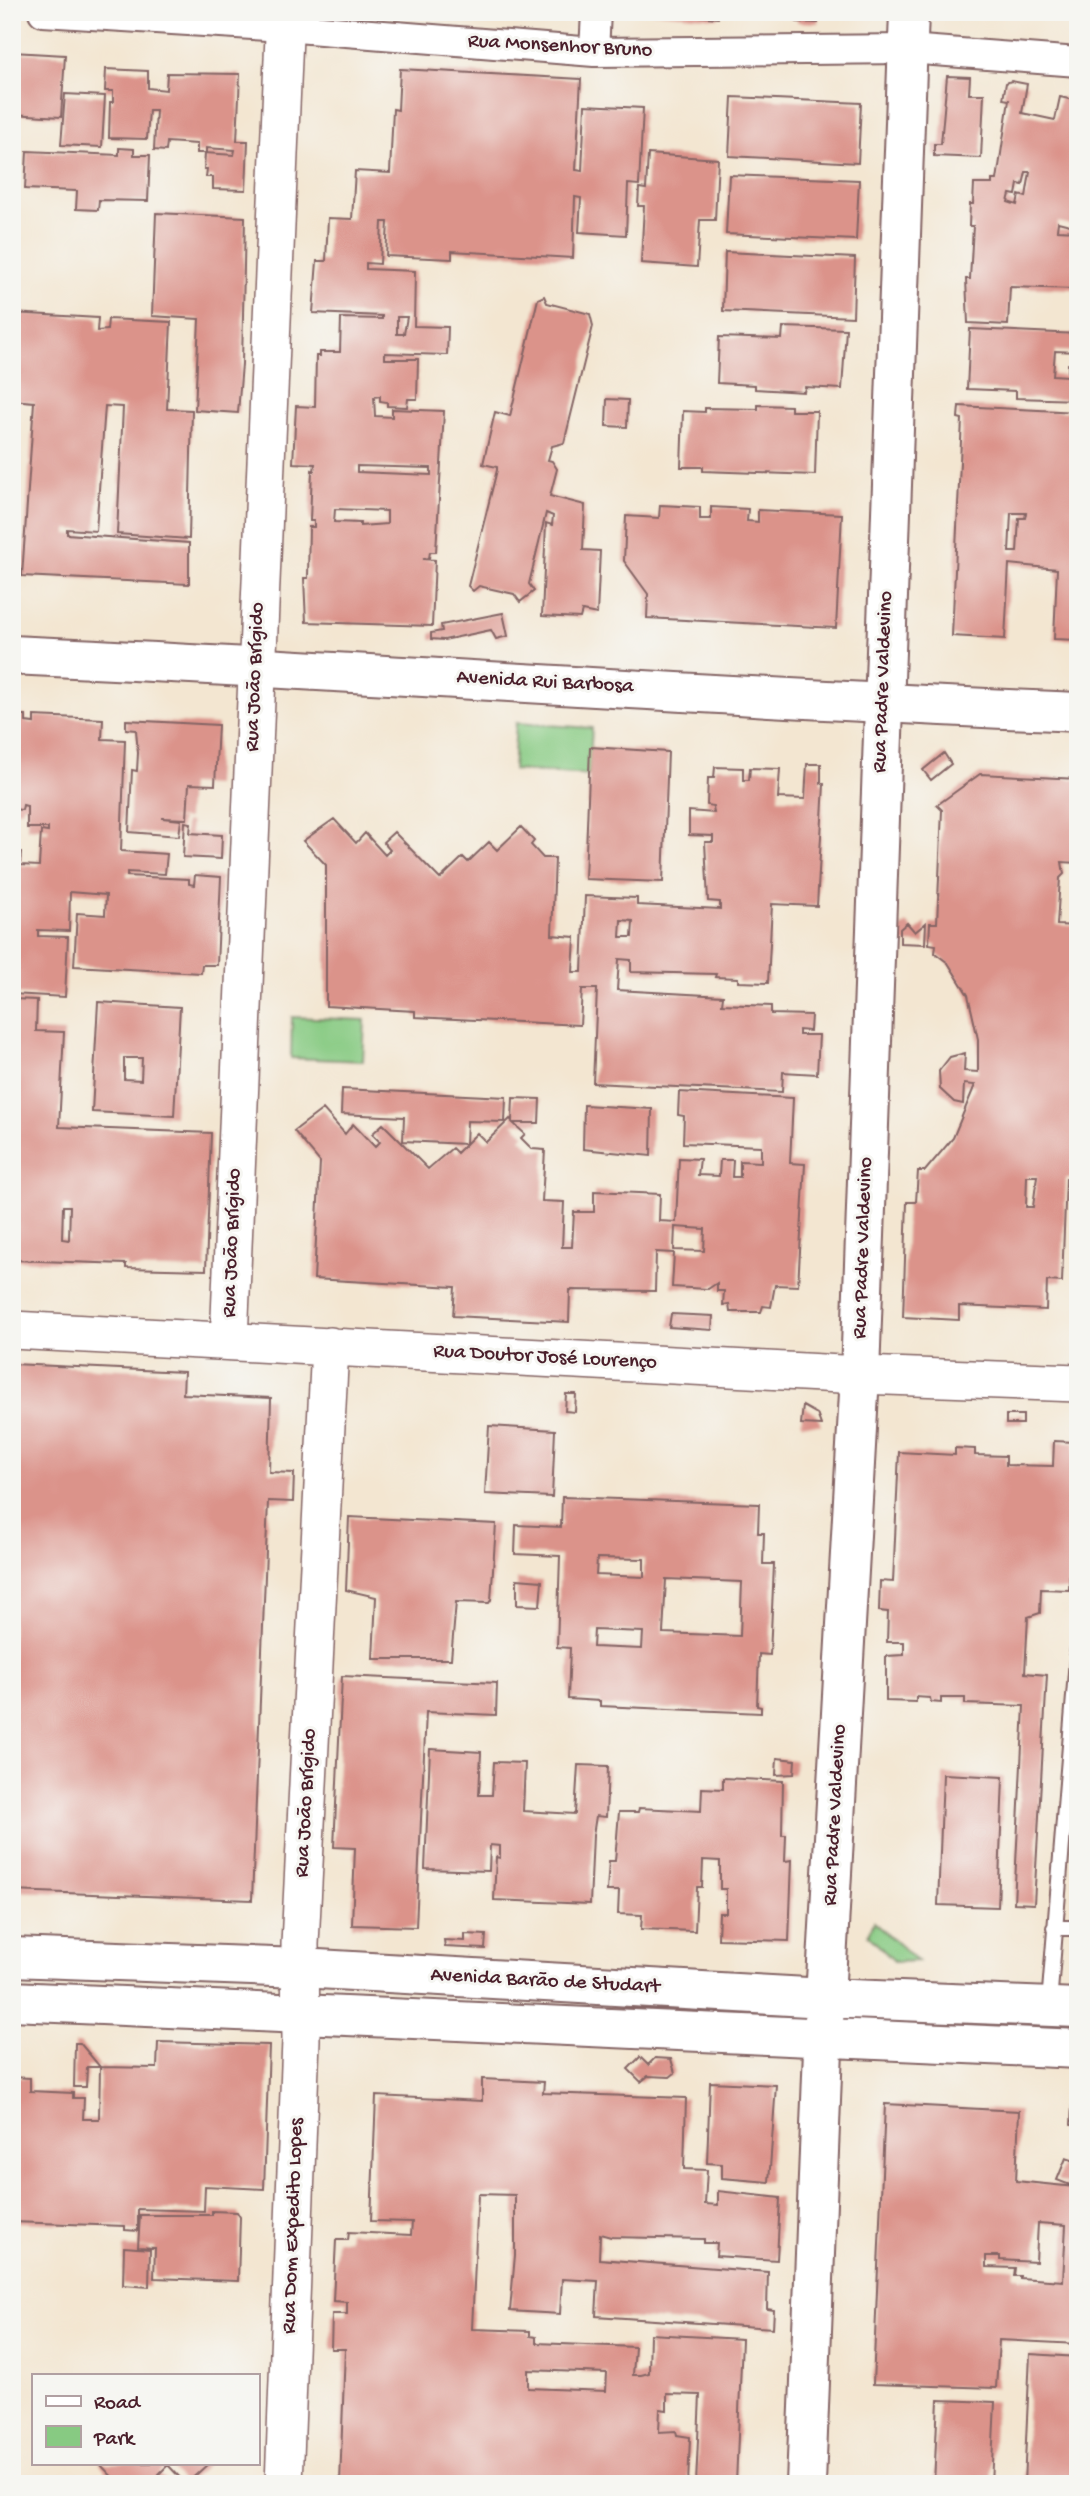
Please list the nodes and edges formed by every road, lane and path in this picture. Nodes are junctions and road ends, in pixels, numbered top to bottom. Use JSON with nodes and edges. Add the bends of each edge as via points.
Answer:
{"nodes":[{"id":1,"x":43,"y":12,"type":"edge"},
{"id":2,"x":596,"y":12,"type":"edge"},
{"id":3,"x":284,"y":20,"type":"edge"},
{"id":4,"x":909,"y":31,"type":"edge"},
{"id":5,"x":594,"y":52,"type":"junction"},
{"id":6,"x":1078,"y":62,"type":"edge"},
{"id":7,"x":12,"y":655,"type":"edge"},
{"id":8,"x":256,"y":666,"type":"junction"},
{"id":9,"x":883,"y":704,"type":"junction"},
{"id":10,"x":1078,"y":712,"type":"edge"},
{"id":11,"x":12,"y":1330,"type":"edge"},
{"id":12,"x":229,"y":1341,"type":"junction"},
{"id":13,"x":330,"y":1346,"type":"junction"},
{"id":14,"x":860,"y":1375,"type":"junction"},
{"id":15,"x":1078,"y":1383,"type":"edge"},
{"id":16,"x":1078,"y":1647,"type":"edge"},
{"id":17,"x":1073,"y":1760,"type":"edge"},
{"id":18,"x":1054,"y":1928,"type":"junction"},
{"id":19,"x":1078,"y":1928,"type":"edge"},
{"id":20,"x":12,"y":1958,"type":"edge"},
{"id":21,"x":301,"y":1968,"type":"junction"},
{"id":22,"x":825,"y":1998,"type":"junction"},
{"id":23,"x":12,"y":2001,"type":"edge"},
{"id":24,"x":1063,"y":2007,"type":"edge"},
{"id":25,"x":301,"y":2012,"type":"junction"},
{"id":26,"x":824,"y":2038,"type":"junction"},
{"id":27,"x":1078,"y":2049,"type":"edge"},
{"id":28,"x":284,"y":2484,"type":"edge"},
{"id":29,"x":806,"y":2484,"type":"edge"}],
"edges":[{"from":1,"to":3,"type":"street","name":"Rua Monsenhor Bruno"},
{"from":2,"to":5,"type":"street"},
{"from":3,"to":5,"type":"street","name":"Rua Monsenhor Bruno"},
{"from":3,"to":8,"type":"street","name":"Rua João Brígido"},
{"from":4,"to":5,"type":"street","name":"Rua Monsenhor Bruno"},
{"from":4,"to":6,"type":"street","name":"Rua Monsenhor Bruno"},
{"from":4,"to":9,"type":"main road","name":"Rua Padre Valdevino"},
{"from":7,"to":8,"type":"main road","name":"Avenida Rui Barbosa"},
{"from":8,"to":9,"type":"main road","name":"Avenida Rui Barbosa"},
{"from":8,"to":12,"type":"street","name":"Rua João Brígido"},
{"from":9,"to":10,"type":"main road","name":"Avenida Rui Barbosa"},
{"from":9,"to":14,"type":"main road","name":"Rua Padre Valdevino"},
{"from":11,"to":12,"type":"street","name":"Rua Doutor José Lourenço"},
{"from":12,"to":13,"type":"street","name":"Rua Doutor José Lourenço"},
{"from":13,"to":14,"type":"street","name":"Rua Doutor José Lourenço"},
{"from":13,"to":21,"type":"street","name":"Rua João Brígido"},
{"from":14,"to":15,"type":"street","name":"Rua Doutor José Lourenço"},
{"from":14,"to":22,"type":"main road","name":"Rua Padre Valdevino"},
{"from":16,"to":17,"type":"lane"},
{"from":17,"to":18,"type":"lane"},
{"from":18,"to":19,"type":"lane"},
{"from":18,"to":24,"type":"lane"},
{"from":20,"to":21,"type":"main road","name":"Avenida Barão de Studart"},
{"from":21,"to":22,"type":"main road","name":"Avenida Barão de Studart"},
{"from":21,"to":25,"type":"street","name":"Rua Dom Expedito Lopes"},
{"from":22,"to":24,"type":"main road","name":"Avenida Barão de Studart"},
{"from":22,"to":26,"type":"main road","name":"Rua Padre Valdevino"},
{"from":23,"to":25,"type":"main road","name":"Avenida Barão de Studart"},
{"from":25,"to":26,"type":"main road","name":"Avenida Barão de Studart"},
{"from":25,"to":28,"type":"street","name":"Rua Dom Expedito Lopes"},
{"from":26,"to":27,"type":"main road","name":"Avenida Barão de Studart"},
{"from":26,"to":29,"type":"main road","name":"Rua Padre Valdevino"}]}
